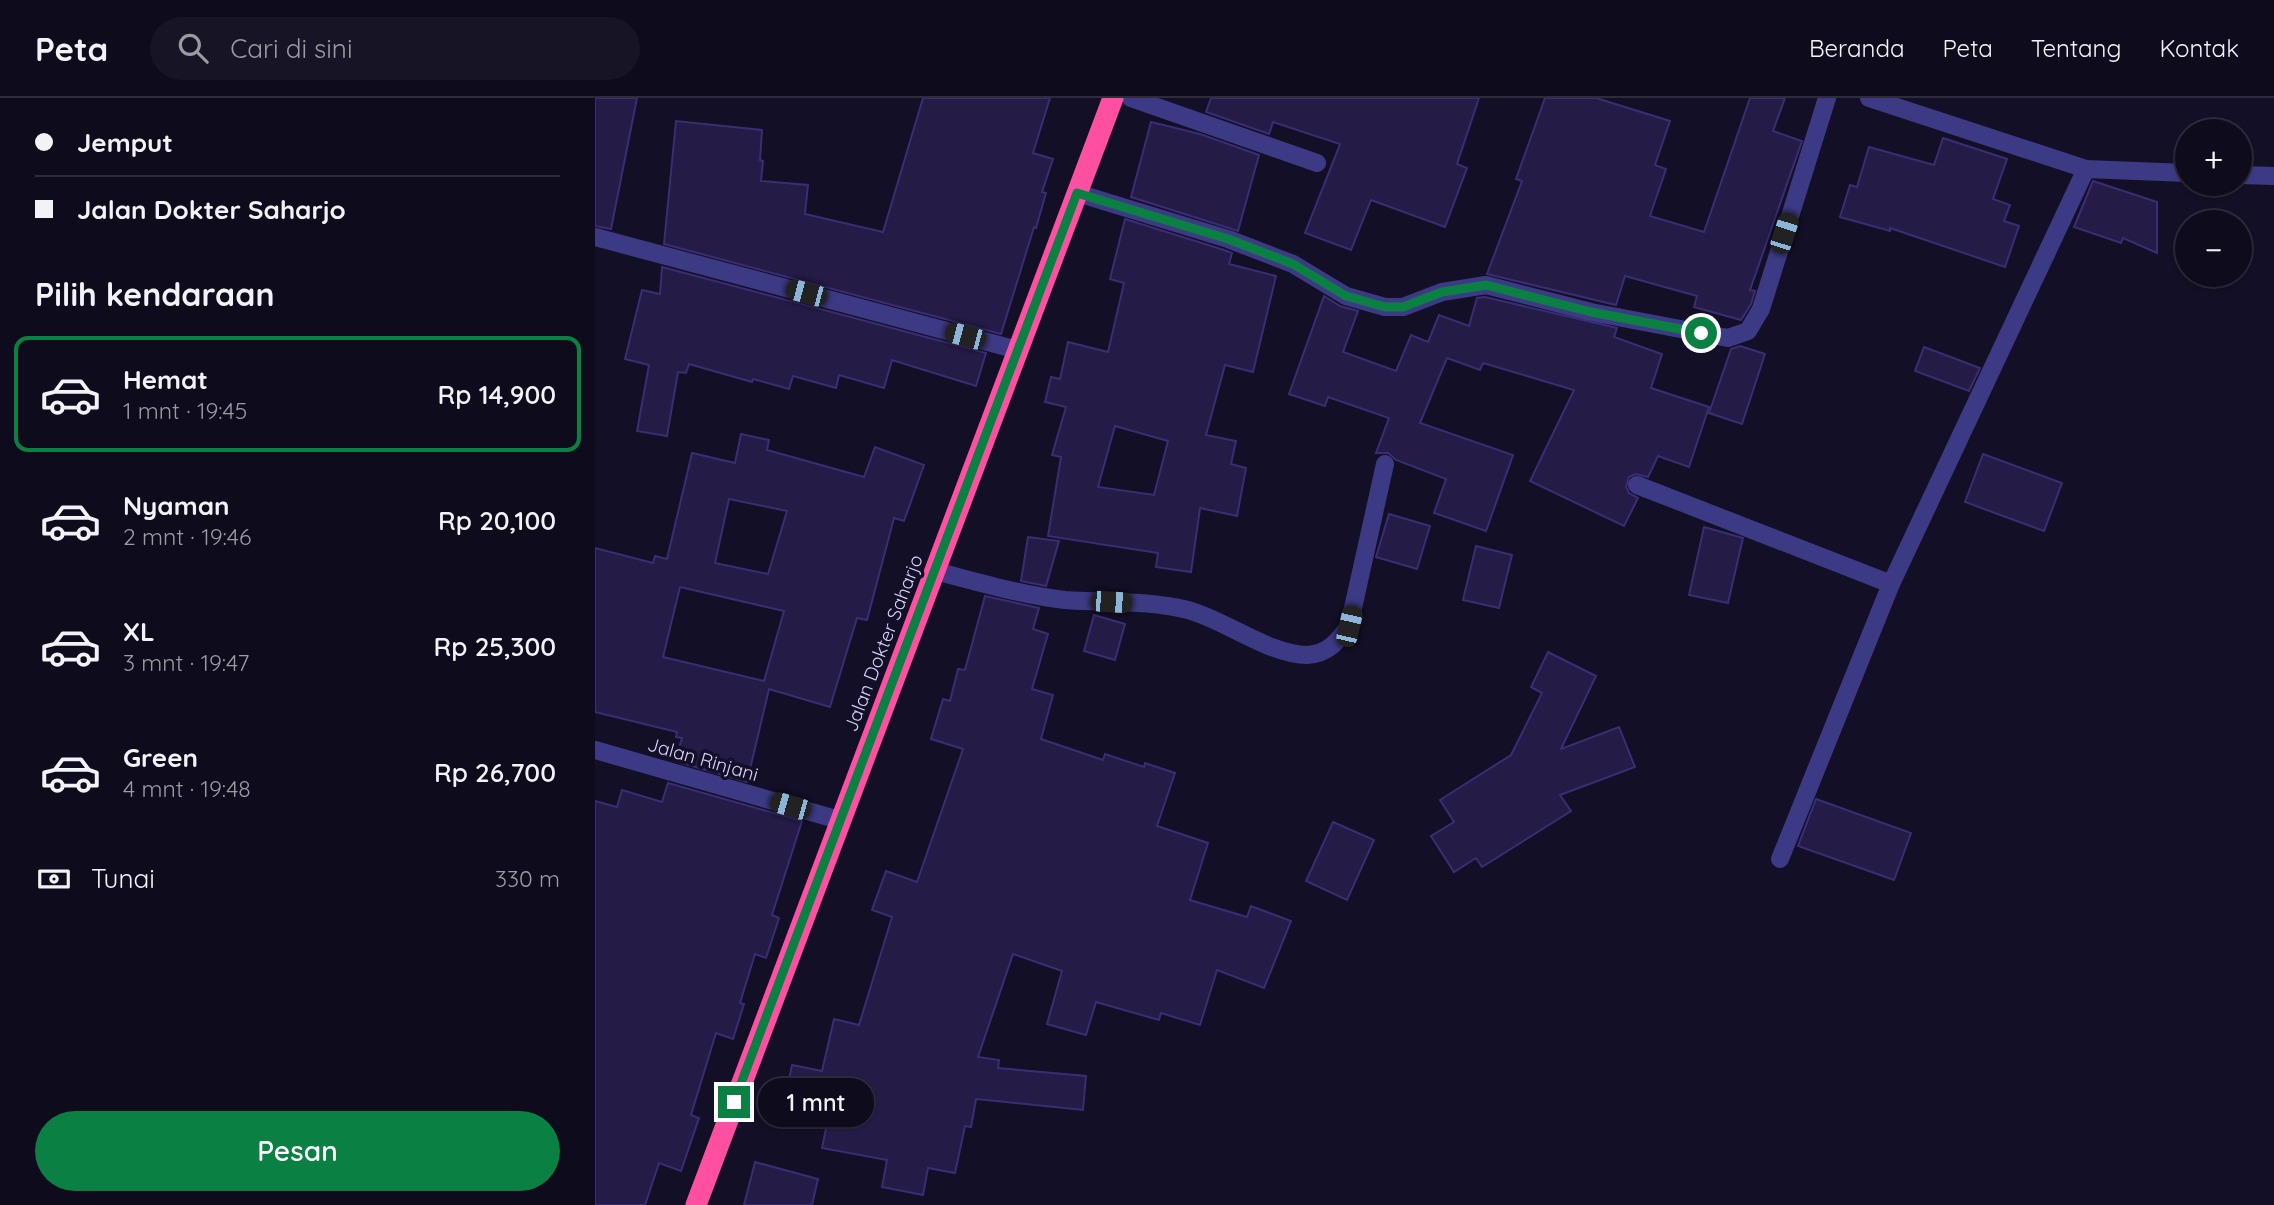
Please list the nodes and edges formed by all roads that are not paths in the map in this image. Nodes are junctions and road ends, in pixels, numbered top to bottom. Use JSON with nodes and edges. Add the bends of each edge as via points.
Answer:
{"nodes":[{"id":1,"x":1113,"y":98,"type":"edge"},
{"id":2,"x":1131,"y":98,"type":"edge"},
{"id":3,"x":1827,"y":98,"type":"edge"},
{"id":4,"x":1869,"y":98,"type":"edge"},
{"id":5,"x":1317,"y":163,"type":"dead end"},
{"id":6,"x":2086,"y":169,"type":"junction"},
{"id":7,"x":2175,"y":173,"type":"edge"},
{"id":8,"x":2252,"y":175,"type":"edge"},
{"id":9,"x":2274,"y":176,"type":"edge"},
{"id":10,"x":1077,"y":193,"type":"junction"},
{"id":11,"x":595,"y":237,"type":"edge"},
{"id":12,"x":1018,"y":350,"type":"junction"},
{"id":13,"x":1385,"y":464,"type":"dead end"},
{"id":14,"x":1637,"y":485,"type":"dead end"},
{"id":15,"x":935,"y":571,"type":"junction"},
{"id":16,"x":1891,"y":584,"type":"junction"},
{"id":17,"x":595,"y":750,"type":"edge"},
{"id":18,"x":839,"y":820,"type":"junction"},
{"id":19,"x":1780,"y":859,"type":"dead end"},
{"id":20,"x":696,"y":1205,"type":"edge"}],
"edges":[{"from":1,"to":10,"type":"highway","name":"Jalan Dokter Saharjo"},
{"from":2,"to":5,"type":"street"},
{"from":3,"to":10,"type":"street","via":[[1761,309],[1748,331],[1728,338],[1591,312],[1486,285],[1442,292],[1403,307],[1385,307],[1346,296],[1293,264],[1228,239]]},
{"from":4,"to":6,"type":"street"},
{"from":6,"to":7,"type":"street"},
{"from":6,"to":16,"type":"street"},
{"from":8,"to":9,"type":"street"},
{"from":10,"to":12,"type":"highway","name":"Jalan Dokter Saharjo"},
{"from":11,"to":12,"type":"street"},
{"from":12,"to":15,"type":"highway","name":"Jalan Dokter Saharjo"},
{"from":13,"to":15,"type":"street","via":[[1349,626],[1334,647],[1310,655],[1289,653],[1190,611],[1025,594]]},
{"from":14,"to":16,"type":"street"},
{"from":15,"to":18,"type":"highway","name":"Jalan Dokter Saharjo"},
{"from":16,"to":19,"type":"street"},
{"from":17,"to":18,"type":"street","name":"Jalan Rinjani"},
{"from":18,"to":20,"type":"highway","name":"Jalan Dokter Saharjo"}]}
